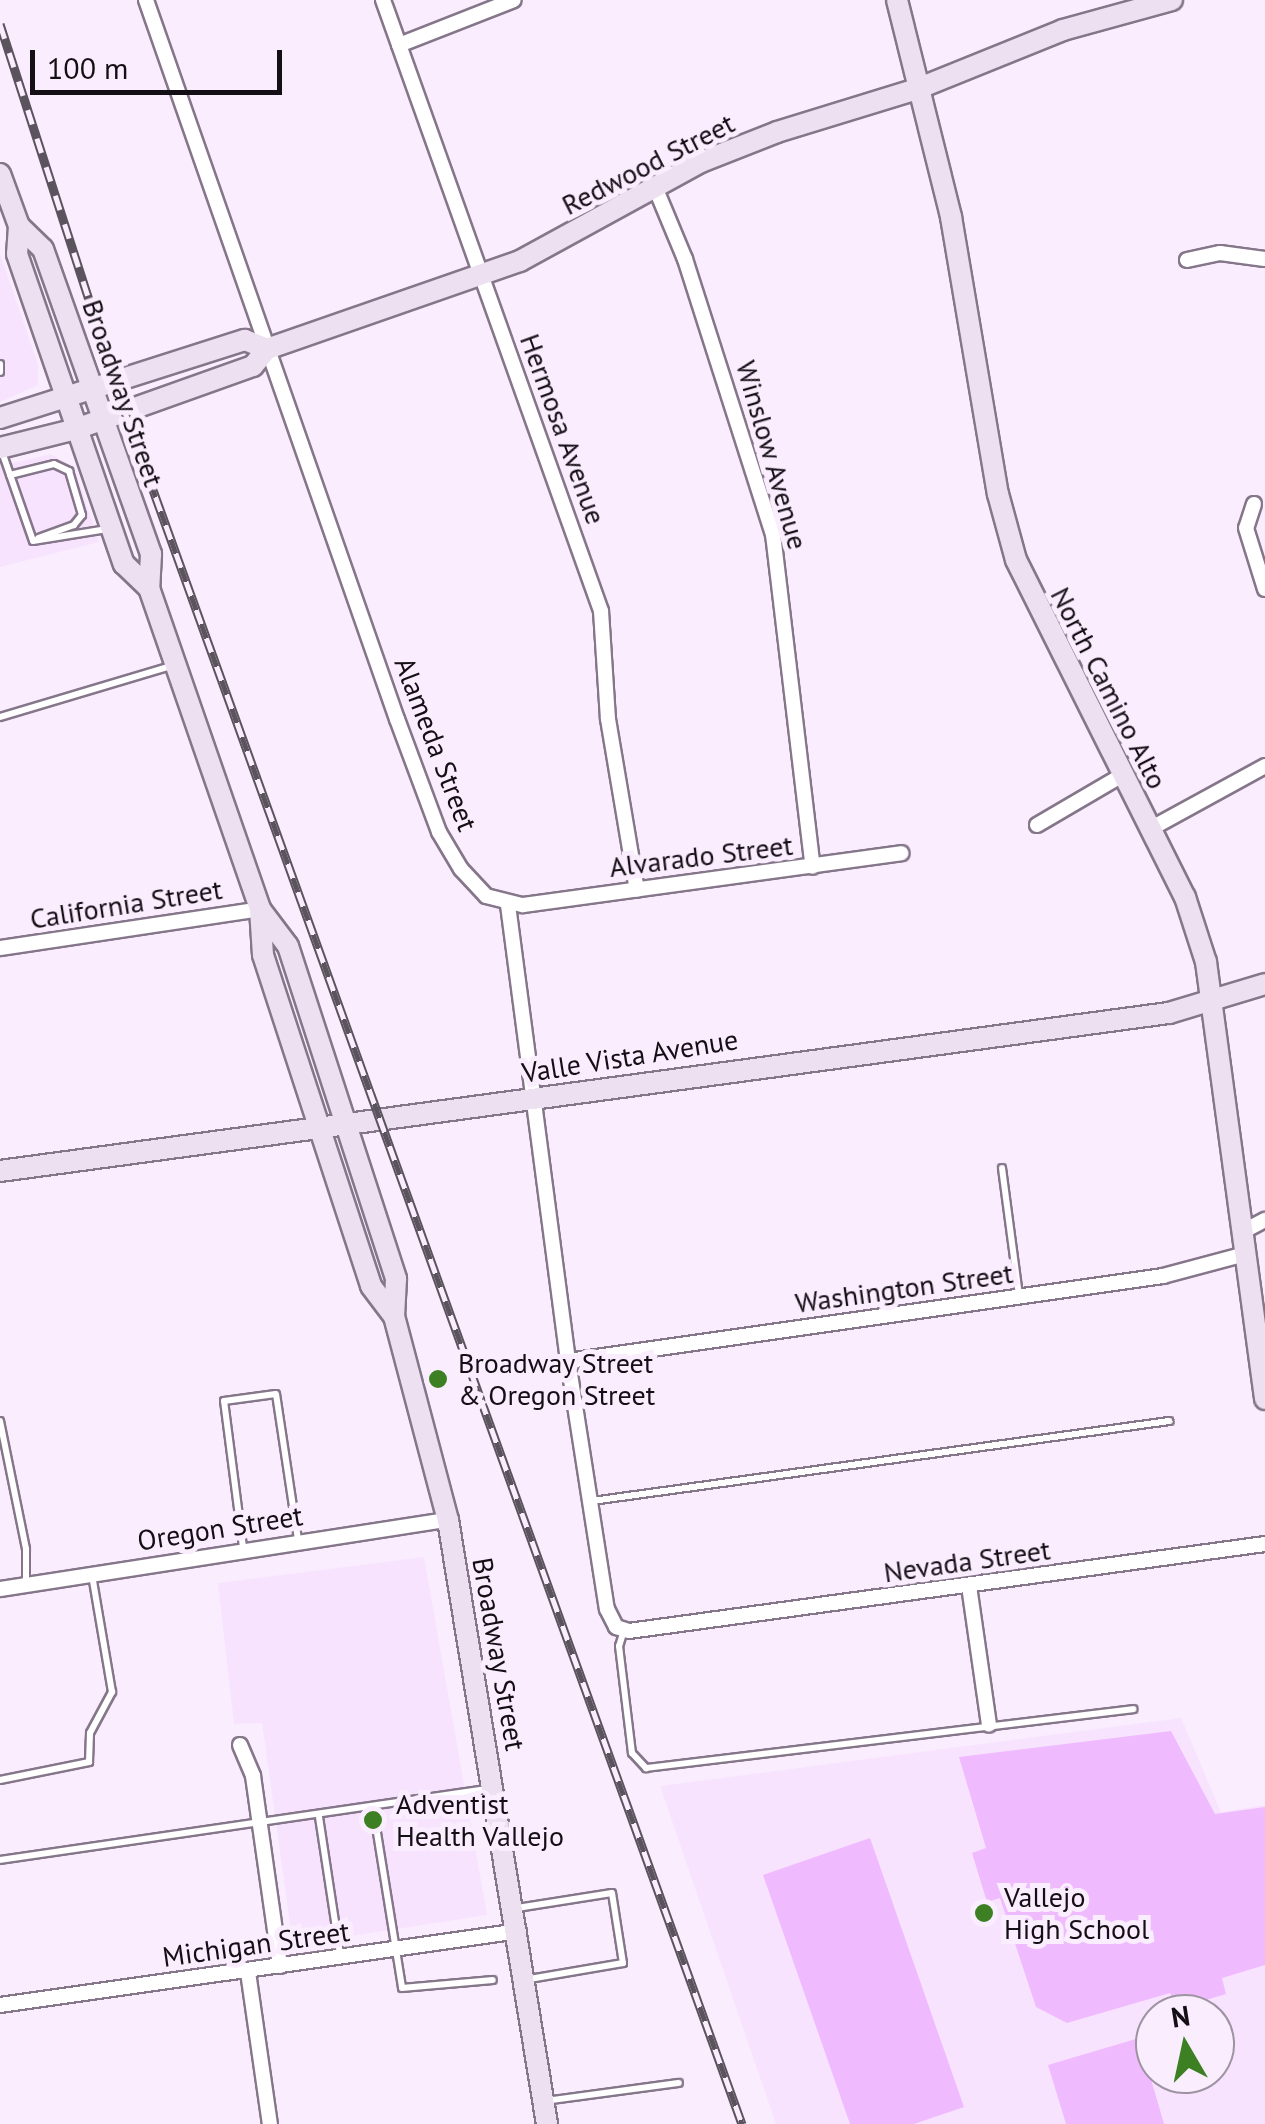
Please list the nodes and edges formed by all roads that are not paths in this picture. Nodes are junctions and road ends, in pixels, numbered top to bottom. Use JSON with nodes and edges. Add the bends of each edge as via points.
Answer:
{"nodes":[{"id":1,"x":146,"y":0,"type":"edge"},
{"id":2,"x":383,"y":0,"type":"edge"},
{"id":3,"x":514,"y":0,"type":"edge"},
{"id":4,"x":897,"y":0,"type":"edge"},
{"id":5,"x":1172,"y":0,"type":"edge"},
{"id":6,"x":399,"y":46,"type":"junction"},
{"id":7,"x":918,"y":89,"type":"junction"},
{"id":8,"x":0,"y":174,"type":"edge"},
{"id":9,"x":654,"y":187,"type":"junction"},
{"id":10,"x":19,"y":226,"type":"junction"},
{"id":11,"x":1265,"y":259,"type":"edge"},
{"id":12,"x":1187,"y":260,"type":"dead end"},
{"id":13,"x":481,"y":275,"type":"junction"},
{"id":14,"x":267,"y":349,"type":"junction"},
{"id":15,"x":0,"y":364,"type":"edge"},
{"id":16,"x":0,"y":372,"type":"edge"},
{"id":17,"x":94,"y":393,"type":"junction"},
{"id":18,"x":67,"y":401,"type":"junction"},
{"id":19,"x":0,"y":418,"type":"edge"},
{"id":20,"x":104,"y":420,"type":"junction"},
{"id":21,"x":76,"y":429,"type":"junction"},
{"id":22,"x":0,"y":448,"type":"edge"},
{"id":23,"x":10,"y":475,"type":"junction"},
{"id":24,"x":1254,"y":504,"type":"dead end"},
{"id":25,"x":111,"y":528,"type":"junction"},
{"id":26,"x":33,"y":542,"type":"junction"},
{"id":27,"x":149,"y":588,"type":"junction"},
{"id":28,"x":1265,"y":590,"type":"edge"},
{"id":29,"x":175,"y":664,"type":"junction"},
{"id":30,"x":0,"y":717,"type":"edge"},
{"id":31,"x":1265,"y":766,"type":"edge"},
{"id":32,"x":1121,"y":776,"type":"junction"},
{"id":33,"x":1037,"y":825,"type":"dead end"},
{"id":34,"x":1150,"y":828,"type":"junction"},
{"id":35,"x":900,"y":852,"type":"dead end"},
{"id":36,"x":813,"y":867,"type":"junction"},
{"id":37,"x":636,"y":890,"type":"junction"},
{"id":38,"x":508,"y":905,"type":"junction"},
{"id":39,"x":260,"y":909,"type":"junction"},
{"id":40,"x":0,"y":948,"type":"edge"},
{"id":41,"x":1265,"y":984,"type":"edge"},
{"id":42,"x":1212,"y":1002,"type":"junction"},
{"id":43,"x":534,"y":1099,"type":"junction"},
{"id":44,"x":349,"y":1122,"type":"junction"},
{"id":45,"x":322,"y":1126,"type":"junction"},
{"id":46,"x":1002,"y":1168,"type":"dead end"},
{"id":47,"x":0,"y":1171,"type":"edge"},
{"id":48,"x":1265,"y":1220,"type":"edge"},
{"id":49,"x":1244,"y":1231,"type":"junction"},
{"id":50,"x":1244,"y":1254,"type":"junction"},
{"id":51,"x":1019,"y":1296,"type":"junction"},
{"id":52,"x":394,"y":1316,"type":"junction"},
{"id":53,"x":1260,"y":1328,"type":"edge"},
{"id":54,"x":568,"y":1361,"type":"junction"},
{"id":55,"x":1265,"y":1398,"type":"edge"},
{"id":56,"x":0,"y":1421,"type":"edge"},
{"id":57,"x":1168,"y":1421,"type":"dead end"},
{"id":58,"x":591,"y":1501,"type":"junction"},
{"id":59,"x":448,"y":1520,"type":"junction"},
{"id":60,"x":298,"y":1540,"type":"junction"},
{"id":61,"x":1265,"y":1544,"type":"edge"},
{"id":62,"x":244,"y":1548,"type":"junction"},
{"id":63,"x":92,"y":1575,"type":"junction"},
{"id":64,"x":26,"y":1585,"type":"junction"},
{"id":65,"x":969,"y":1586,"type":"junction"},
{"id":66,"x":0,"y":1589,"type":"edge"},
{"id":67,"x":624,"y":1630,"type":"junction"},
{"id":68,"x":1134,"y":1709,"type":"dead end"},
{"id":69,"x":989,"y":1725,"type":"junction"},
{"id":70,"x":240,"y":1745,"type":"dead end"},
{"id":71,"x":0,"y":1780,"type":"edge"},
{"id":72,"x":495,"y":1788,"type":"junction"},
{"id":73,"x":372,"y":1808,"type":"junction"},
{"id":74,"x":319,"y":1817,"type":"junction"},
{"id":75,"x":261,"y":1826,"type":"junction"},
{"id":76,"x":0,"y":1860,"type":"edge"},
{"id":77,"x":516,"y":1908,"type":"junction"},
{"id":78,"x":519,"y":1931,"type":"junction"},
{"id":79,"x":396,"y":1949,"type":"junction"},
{"id":80,"x":341,"y":1958,"type":"junction"},
{"id":81,"x":280,"y":1966,"type":"junction"},
{"id":82,"x":248,"y":1972,"type":"junction"},
{"id":83,"x":526,"y":1979,"type":"junction"},
{"id":84,"x":493,"y":1980,"type":"dead end"},
{"id":85,"x":0,"y":2004,"type":"edge"},
{"id":86,"x":680,"y":2083,"type":"dead end"},
{"id":87,"x":544,"y":2101,"type":"junction"},
{"id":88,"x":270,"y":2124,"type":"edge"},
{"id":89,"x":548,"y":2124,"type":"edge"}],
"edges":[{"from":1,"to":14,"type":"street","name":"Alameda Street"},
{"from":2,"to":6,"type":"street","name":"Hermosa Avenue"},
{"from":3,"to":6,"type":"street"},
{"from":4,"to":7,"type":"main road","name":"North Camino Alto"},
{"from":5,"to":7,"type":"main road","name":"Redwood Street","via":[[1063,30]]},
{"from":6,"to":13,"type":"street","name":"Hermosa Avenue"},
{"from":7,"to":9,"type":"main road","name":"Redwood Street","via":[[778,132]]},
{"from":7,"to":32,"type":"main road","name":"North Camino Alto","via":[[950,216],[1003,520],[1035,606]]},
{"from":8,"to":10,"type":"main road","name":"Broadway Street"},
{"from":9,"to":13,"type":"main road","name":"Redwood Street","via":[[520,261]]},
{"from":9,"to":36,"type":"street","name":"Winslow Avenue","via":[[685,260],[773,534]]},
{"from":10,"to":17,"type":"main road","name":"Broadway Street","via":[[43,248]]},
{"from":10,"to":18,"type":"main road","name":"Broadway Street","via":[[17,254]]},
{"from":11,"to":12,"type":"street","via":[[1220,253]]},
{"from":13,"to":14,"type":"main road","name":"Redwood Street"},
{"from":13,"to":37,"type":"street","name":"Hermosa Avenue","via":[[601,610],[608,719]]},
{"from":14,"to":17,"type":"main road","name":"Redwood Street","via":[[245,340]]},
{"from":14,"to":20,"type":"main road","name":"Redwood Street","via":[[253,366]]},
{"from":14,"to":38,"type":"street","name":"Alameda Street","via":[[439,832],[486,896]]},
{"from":15,"to":16,"type":"lane"},
{"from":17,"to":18,"type":"main road","name":"Redwood Street"},
{"from":17,"to":20,"type":"main road","name":"Broadway Street"},
{"from":18,"to":19,"type":"main road","name":"Redwood Street"},
{"from":18,"to":21,"type":"main road","name":"Broadway Street"},
{"from":20,"to":21,"type":"main road","name":"Redwood Street"},
{"from":20,"to":27,"type":"main road","name":"Broadway Street","via":[[151,554]]},
{"from":21,"to":22,"type":"main road","name":"Redwood Street"},
{"from":21,"to":25,"type":"main road","name":"Broadway Street"},
{"from":22,"to":23,"type":"lane"},
{"from":23,"to":26,"type":"lane"},
{"from":23,"to":26,"type":"lane","via":[[54,464],[69,471],[82,515]]},
{"from":24,"to":28,"type":"street","via":[[1246,528]]},
{"from":25,"to":26,"type":"lane"},
{"from":25,"to":27,"type":"main road","name":"Broadway Street","via":[[124,564]]},
{"from":27,"to":29,"type":"main road","name":"Broadway Street"},
{"from":29,"to":30,"type":"lane"},
{"from":29,"to":39,"type":"main road","name":"Broadway Street"},
{"from":31,"to":34,"type":"street"},
{"from":32,"to":33,"type":"street"},
{"from":32,"to":34,"type":"main road","name":"North Camino Alto"},
{"from":34,"to":42,"type":"main road","name":"North Camino Alto","via":[[1185,897]]},
{"from":35,"to":36,"type":"street","name":"Alvarado Street"},
{"from":36,"to":37,"type":"street","name":"Alvarado Street"},
{"from":37,"to":38,"type":"street","name":"Alvarado Street"},
{"from":38,"to":43,"type":"street"},
{"from":39,"to":40,"type":"street","name":"California Street"},
{"from":39,"to":44,"type":"main road","name":"Broadway Street","via":[[288,946]]},
{"from":39,"to":45,"type":"main road","name":"Broadway Street","via":[[264,955]]},
{"from":41,"to":42,"type":"main road","name":"Valle Vista Avenue"},
{"from":42,"to":43,"type":"main road","name":"Valle Vista Avenue"},
{"from":42,"to":49,"type":"main road","name":"North Camino Alto"},
{"from":43,"to":44,"type":"main road","name":"Valle Vista Avenue"},
{"from":43,"to":54,"type":"street"},
{"from":44,"to":45,"type":"main road","name":"Valle Vista Avenue"},
{"from":44,"to":52,"type":"main road","name":"Broadway Street","via":[[396,1279]]},
{"from":45,"to":47,"type":"main road","name":"Valle Vista Avenue"},
{"from":45,"to":52,"type":"main road","name":"Broadway Street","via":[[371,1286]]},
{"from":46,"to":51,"type":"lane"},
{"from":48,"to":49,"type":"street"},
{"from":49,"to":50,"type":"main road","name":"North Camino Alto"},
{"from":50,"to":51,"type":"street","name":"Washington Street","via":[[1163,1276]]},
{"from":50,"to":53,"type":"main road","name":"North Camino Alto"},
{"from":51,"to":54,"type":"street","name":"Washington Street"},
{"from":52,"to":59,"type":"main road","name":"Broadway Street"},
{"from":53,"to":55,"type":"main road","name":"North Camino Alto"},
{"from":54,"to":58,"type":"street"},
{"from":56,"to":64,"type":"lane","via":[[26,1549]]},
{"from":57,"to":58,"type":"lane"},
{"from":58,"to":67,"type":"street","via":[[606,1608]]},
{"from":59,"to":60,"type":"street","name":"Oregon Street"},
{"from":59,"to":72,"type":"main road","name":"Broadway Street"},
{"from":60,"to":62,"type":"street","name":"Oregon Street"},
{"from":60,"to":62,"type":"lane","via":[[276,1394],[224,1401]]},
{"from":61,"to":65,"type":"street","name":"Nevada Street"},
{"from":62,"to":63,"type":"street","name":"Oregon Street"},
{"from":63,"to":64,"type":"street","name":"Oregon Street"},
{"from":63,"to":71,"type":"lane","via":[[112,1692],[90,1733],[88,1762]]},
{"from":64,"to":66,"type":"street","name":"Oregon Street"},
{"from":65,"to":67,"type":"street","name":"Nevada Street"},
{"from":65,"to":69,"type":"street"},
{"from":67,"to":69,"type":"lane","via":[[619,1646],[632,1753],[646,1768]]},
{"from":68,"to":69,"type":"lane"},
{"from":70,"to":75,"type":"street"},
{"from":72,"to":73,"type":"lane"},
{"from":72,"to":77,"type":"main road","name":"Broadway Street"},
{"from":73,"to":74,"type":"lane"},
{"from":73,"to":79,"type":"lane"},
{"from":74,"to":75,"type":"lane"},
{"from":74,"to":80,"type":"lane"},
{"from":75,"to":76,"type":"lane"},
{"from":75,"to":81,"type":"street"},
{"from":77,"to":78,"type":"main road","name":"Broadway Street"},
{"from":77,"to":83,"type":"lane","via":[[612,1893],[623,1963]]},
{"from":78,"to":79,"type":"street","name":"Michigan Street"},
{"from":78,"to":83,"type":"main road","name":"Broadway Street"},
{"from":79,"to":80,"type":"street","name":"Michigan Street"},
{"from":79,"to":84,"type":"lane","via":[[402,1988]]},
{"from":80,"to":81,"type":"street","name":"Michigan Street"},
{"from":81,"to":82,"type":"street","name":"Michigan Street"},
{"from":82,"to":85,"type":"street","name":"Michigan Street"},
{"from":82,"to":88,"type":"street"},
{"from":83,"to":87,"type":"main road","name":"Broadway Street"},
{"from":86,"to":87,"type":"lane"},
{"from":87,"to":89,"type":"main road","name":"Broadway Street"}]}
